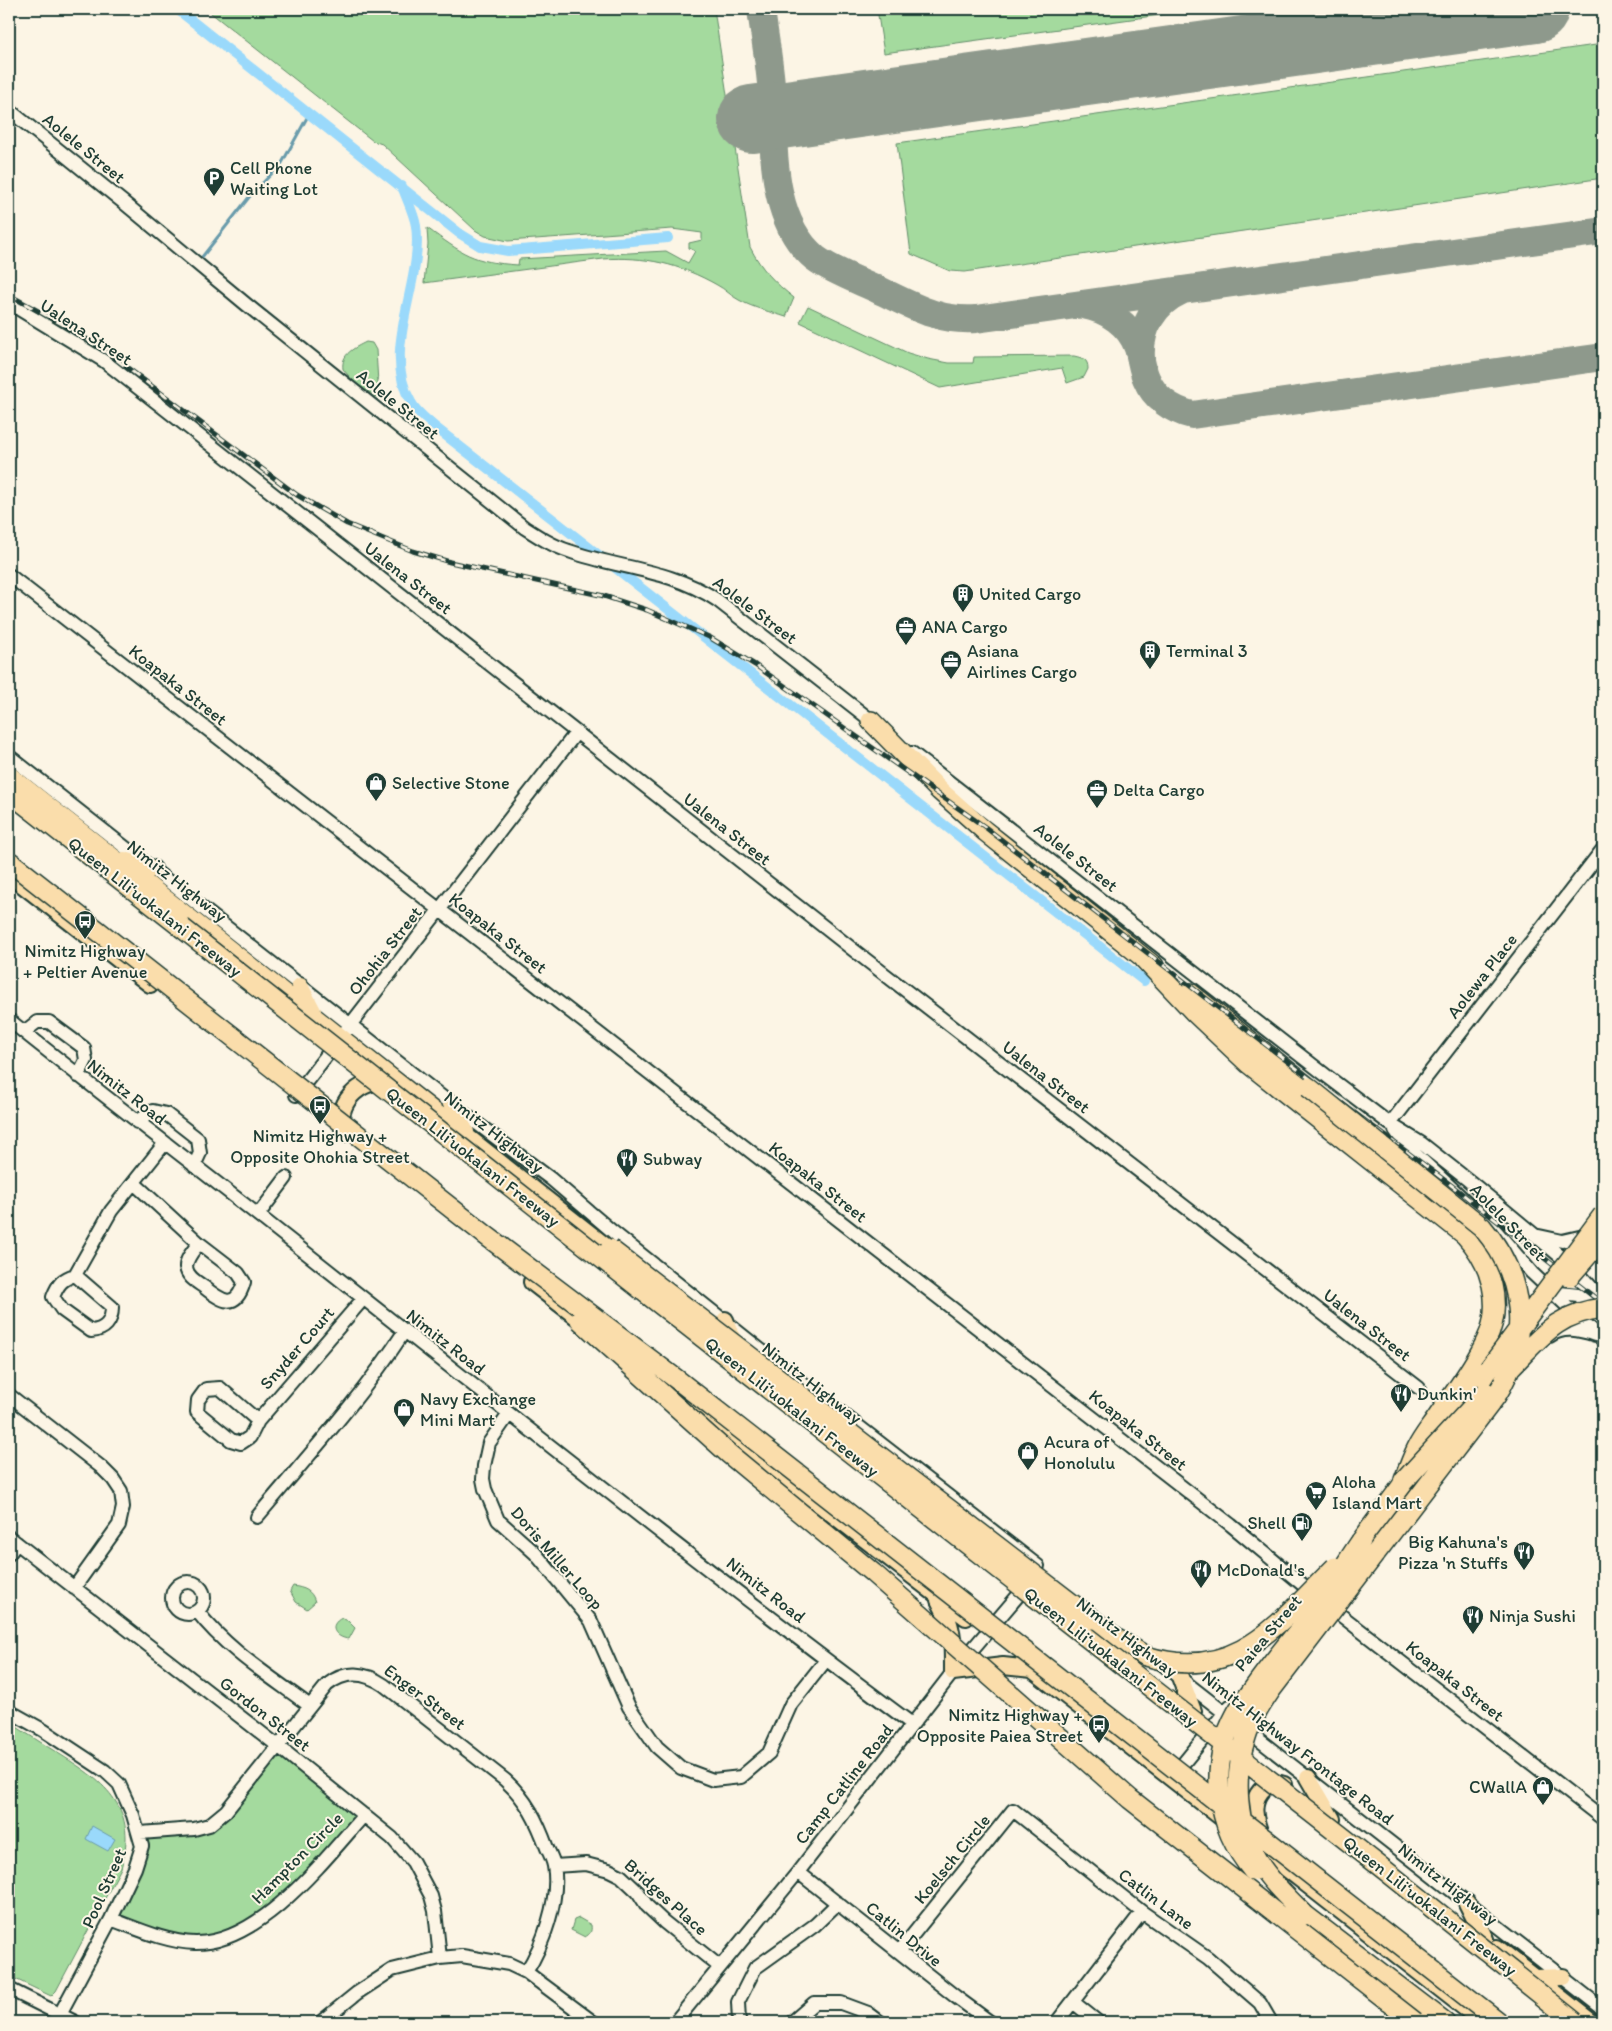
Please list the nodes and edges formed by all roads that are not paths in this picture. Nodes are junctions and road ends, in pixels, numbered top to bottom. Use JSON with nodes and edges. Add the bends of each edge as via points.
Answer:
{"nodes":[{"id":1,"x":9,"y":110,"type":"edge"},
{"id":2,"x":9,"y":303,"type":"edge"},
{"id":3,"x":9,"y":575,"type":"edge"},
{"id":4,"x":872,"y":721,"type":"junction"},
{"id":5,"x":576,"y":733,"type":"junction"},
{"id":6,"x":9,"y":756,"type":"edge"},
{"id":7,"x":10,"y":780,"type":"edge"},
{"id":8,"x":1603,"y":849,"type":"edge"},
{"id":9,"x":115,"y":858,"type":"junction"},
{"id":10,"x":153,"y":869,"type":"junction"},
{"id":11,"x":10,"y":872,"type":"edge"},
{"id":12,"x":440,"y":910,"type":"junction"},
{"id":13,"x":181,"y":927,"type":"junction"},
{"id":14,"x":1144,"y":959,"type":"junction"},
{"id":15,"x":300,"y":986,"type":"junction"},
{"id":16,"x":317,"y":1017,"type":"junction"},
{"id":17,"x":9,"y":1020,"type":"edge"},
{"id":18,"x":347,"y":1031,"type":"junction"},
{"id":19,"x":24,"y":1032,"type":"junction"},
{"id":20,"x":78,"y":1076,"type":"junction"},
{"id":21,"x":410,"y":1090,"type":"junction"},
{"id":22,"x":295,"y":1096,"type":"junction"},
{"id":23,"x":451,"y":1104,"type":"junction"},
{"id":24,"x":137,"y":1122,"type":"junction"},
{"id":25,"x":1390,"y":1124,"type":"junction"},
{"id":26,"x":470,"y":1138,"type":"junction"},
{"id":27,"x":349,"y":1140,"type":"junction"},
{"id":28,"x":165,"y":1143,"type":"junction"},
{"id":29,"x":194,"y":1166,"type":"junction"},
{"id":30,"x":286,"y":1178,"type":"dead end"},
{"id":31,"x":134,"y":1183,"type":"junction"},
{"id":32,"x":258,"y":1215,"type":"junction"},
{"id":33,"x":1603,"y":1226,"type":"edge"},
{"id":34,"x":1535,"y":1235,"type":"junction"},
{"id":35,"x":488,"y":1237,"type":"junction"},
{"id":36,"x":199,"y":1243,"type":"junction"},
{"id":37,"x":1571,"y":1265,"type":"junction"},
{"id":38,"x":75,"y":1275,"type":"junction"},
{"id":39,"x":1551,"y":1292,"type":"junction"},
{"id":40,"x":363,"y":1299,"type":"junction"},
{"id":41,"x":1603,"y":1300,"type":"edge"},
{"id":42,"x":1603,"y":1308,"type":"edge"},
{"id":43,"x":1603,"y":1316,"type":"edge"},
{"id":44,"x":725,"y":1320,"type":"junction"},
{"id":45,"x":404,"y":1332,"type":"junction"},
{"id":46,"x":1600,"y":1338,"type":"edge"},
{"id":47,"x":736,"y":1348,"type":"junction"},
{"id":48,"x":1490,"y":1372,"type":"junction"},
{"id":49,"x":1419,"y":1388,"type":"dead end"},
{"id":50,"x":9,"y":1395,"type":"edge"},
{"id":51,"x":509,"y":1414,"type":"junction"},
{"id":52,"x":258,"y":1421,"type":"junction"},
{"id":53,"x":848,"y":1437,"type":"junction"},
{"id":54,"x":877,"y":1441,"type":"junction"},
{"id":55,"x":1403,"y":1482,"type":"junction"},
{"id":56,"x":257,"y":1517,"type":"dead end"},
{"id":57,"x":1004,"y":1539,"type":"junction"},
{"id":58,"x":13,"y":1540,"type":"edge"},
{"id":59,"x":1361,"y":1541,"type":"junction"},
{"id":60,"x":9,"y":1554,"type":"edge"},
{"id":61,"x":1043,"y":1570,"type":"junction"},
{"id":62,"x":1012,"y":1573,"type":"junction"},
{"id":63,"x":1027,"y":1585,"type":"junction"},
{"id":64,"x":74,"y":1588,"type":"junction"},
{"id":65,"x":936,"y":1594,"type":"junction"},
{"id":66,"x":1320,"y":1599,"type":"junction"},
{"id":67,"x":197,"y":1611,"type":"dead end"},
{"id":68,"x":986,"y":1632,"type":"junction"},
{"id":69,"x":826,"y":1660,"type":"junction"},
{"id":70,"x":1032,"y":1669,"type":"junction"},
{"id":71,"x":953,"y":1672,"type":"junction"},
{"id":72,"x":1180,"y":1678,"type":"junction"},
{"id":73,"x":310,"y":1706,"type":"junction"},
{"id":74,"x":9,"y":1711,"type":"edge"},
{"id":75,"x":1193,"y":1711,"type":"junction"},
{"id":76,"x":1224,"y":1712,"type":"junction"},
{"id":77,"x":912,"y":1724,"type":"junction"},
{"id":78,"x":1213,"y":1726,"type":"junction"},
{"id":79,"x":278,"y":1746,"type":"junction"},
{"id":80,"x":1171,"y":1778,"type":"junction"},
{"id":81,"x":1308,"y":1778,"type":"junction"},
{"id":82,"x":1295,"y":1790,"type":"junction"},
{"id":83,"x":1013,"y":1810,"type":"joint"},
{"id":84,"x":364,"y":1815,"type":"junction"},
{"id":85,"x":1332,"y":1819,"type":"junction"},
{"id":86,"x":1603,"y":1819,"type":"edge"},
{"id":87,"x":140,"y":1833,"type":"junction"},
{"id":88,"x":1268,"y":1854,"type":"junction"},
{"id":89,"x":554,"y":1866,"type":"junction"},
{"id":90,"x":798,"y":1872,"type":"junction"},
{"id":91,"x":838,"y":1903,"type":"junction"},
{"id":92,"x":1466,"y":1903,"type":"junction"},
{"id":93,"x":1142,"y":1912,"type":"junction"},
{"id":94,"x":1305,"y":1915,"type":"junction"},
{"id":95,"x":111,"y":1919,"type":"junction"},
{"id":96,"x":1485,"y":1939,"type":"junction"},
{"id":97,"x":899,"y":1952,"type":"junction"},
{"id":98,"x":440,"y":1958,"type":"junction"},
{"id":99,"x":720,"y":1967,"type":"junction"},
{"id":100,"x":526,"y":1972,"type":"junction"},
{"id":101,"x":1563,"y":1977,"type":"junction"},
{"id":102,"x":1536,"y":1978,"type":"junction"},
{"id":103,"x":9,"y":1989,"type":"edge"},
{"id":104,"x":1073,"y":2002,"type":"junction"},
{"id":105,"x":1603,"y":2009,"type":"edge"},
{"id":106,"x":60,"y":2014,"type":"junction"},
{"id":107,"x":75,"y":2022,"type":"edge"},
{"id":108,"x":321,"y":2022,"type":"edge"},
{"id":109,"x":593,"y":2022,"type":"edge"},
{"id":110,"x":675,"y":2022,"type":"edge"},
{"id":111,"x":739,"y":2022,"type":"edge"},
{"id":112,"x":792,"y":2022,"type":"edge"},
{"id":113,"x":880,"y":2022,"type":"edge"},
{"id":114,"x":990,"y":2022,"type":"edge"},
{"id":115,"x":1057,"y":2022,"type":"edge"},
{"id":116,"x":1098,"y":2022,"type":"edge"},
{"id":117,"x":1271,"y":2022,"type":"edge"},
{"id":118,"x":1415,"y":2022,"type":"edge"},
{"id":119,"x":1445,"y":2022,"type":"edge"},
{"id":120,"x":1483,"y":2022,"type":"edge"},
{"id":121,"x":1499,"y":2022,"type":"edge"},
{"id":122,"x":1575,"y":2022,"type":"edge"},
{"id":123,"x":1591,"y":2022,"type":"edge"}],
"edges":[{"from":1,"to":4,"type":"street","name":"Aolele Street","via":[[525,528],[581,555],[678,579],[708,595]]},
{"from":2,"to":5,"type":"street","name":"Ualena Street","via":[[104,361]]},
{"from":3,"to":12,"type":"street","name":"Koapaka Street"},
{"from":4,"to":14,"type":"highway","via":[[940,791],[986,832]]},
{"from":4,"to":25,"type":"street","name":"Aolele Street"},
{"from":5,"to":12,"type":"street","name":"Ohohia Street"},
{"from":5,"to":49,"type":"street","name":"Ualena Street"},
{"from":6,"to":10,"type":"street","name":"Nimitz Highway Frontage Road"},
{"from":7,"to":9,"type":"main road","name":"Nimitz Highway"},
{"from":7,"to":13,"type":"highway","name":"Queen Liliʻuokalani Freeway"},
{"from":8,"to":25,"type":"street","name":"Aolewa Place"},
{"from":9,"to":10,"type":"main road"},
{"from":9,"to":16,"type":"main road","name":"Nimitz Highway"},
{"from":10,"to":15,"type":"street","name":"Nimitz Highway Frontage Road"},
{"from":11,"to":22,"type":"main road"},
{"from":11,"to":35,"type":"highway","bridge":true},
{"from":12,"to":18,"type":"street","name":"Ohohia Street"},
{"from":12,"to":66,"type":"street","name":"Koapaka Street","via":[[1231,1524]]},
{"from":13,"to":59,"type":"highway","bridge":true,"via":[[683,1303],[1131,1648],[1162,1660],[1195,1663],[1243,1649],[1261,1638]]},
{"from":13,"to":122,"type":"highway","name":"Queen Liliʻuokalani Freeway","bridge":true},
{"from":14,"to":55,"type":"highway","via":[[1249,1064],[1465,1235],[1482,1256],[1494,1297],[1487,1341],[1417,1447]]},
{"from":14,"to":94,"type":"highway","bridge":true,"via":[[1482,1227],[1498,1248],[1516,1289],[1519,1319],[1514,1359],[1504,1383],[1271,1690],[1246,1736],[1239,1764],[1238,1789],[1247,1837],[1262,1867]]},
{"from":15,"to":16,"type":"main road"},
{"from":15,"to":18,"type":"street","name":"Nimitz Highway Frontage Road"},
{"from":16,"to":18,"type":"main road","name":"Nimitz Highway"},
{"from":17,"to":19,"type":"street","name":"Nimitz Road"},
{"from":18,"to":21,"type":"main road","name":"Nimitz Highway"},
{"from":18,"to":22,"type":"street","name":"Ohohia Street"},
{"from":18,"to":23,"type":"street","name":"Nimitz Highway Frontage Road"},
{"from":19,"to":20,"type":"street","name":"Nimitz Road"},
{"from":19,"to":20,"type":"street","via":[[37,1022],[49,1022],[84,1048],[86,1060]]},
{"from":20,"to":24,"type":"street","name":"Nimitz Road"},
{"from":21,"to":26,"type":"main road","name":"Nimitz Highway"},
{"from":21,"to":27,"type":"main road","via":[[380,1080],[358,1087],[344,1108],[343,1129]]},
{"from":22,"to":27,"type":"main road"},
{"from":23,"to":26,"type":"main road"},
{"from":23,"to":44,"type":"street","name":"Nimitz Highway Frontage Road","via":[[544,1174]]},
{"from":24,"to":28,"type":"street","name":"Nimitz Road"},
{"from":24,"to":29,"type":"street","via":[[153,1111],[166,1114],[198,1139],[200,1154]]},
{"from":25,"to":34,"type":"street","name":"Aolele Street","via":[[1421,1143]]},
{"from":25,"to":39,"type":"street","name":"Aolele Street","via":[[1405,1144],[1489,1223]]},
{"from":26,"to":47,"type":"main road","name":"Nimitz Highway"},
{"from":27,"to":65,"type":"main road"},
{"from":28,"to":29,"type":"street","name":"Nimitz Road"},
{"from":28,"to":31,"type":"street"},
{"from":29,"to":32,"type":"street","name":"Nimitz Road"},
{"from":30,"to":32,"type":"street"},
{"from":31,"to":36,"type":"street"},
{"from":31,"to":38,"type":"street","via":[[111,1211]]},
{"from":32,"to":40,"type":"street","name":"Nimitz Road"},
{"from":33,"to":34,"type":"street","via":[[1584,1237],[1562,1241]]},
{"from":33,"to":37,"type":"street","name":"Paiea Street"},
{"from":33,"to":48,"type":"highway","bridge":true,"via":[[1575,1250]]},
{"from":34,"to":37,"type":"street","name":"Aolele Street"},
{"from":35,"to":118,"type":"highway","bridge":true,"via":[[729,1454],[873,1573],[1130,1799]]},
{"from":35,"to":121,"type":"highway","bridge":true,"via":[[679,1381]]},
{"from":36,"to":36,"type":"street","via":[[238,1273],[244,1282],[240,1294],[231,1300],[220,1300],[189,1276],[186,1266],[189,1256]]},
{"from":37,"to":39,"type":"street","name":"Paiea Street"},
{"from":37,"to":41,"type":"street","name":"Aolele Street"},
{"from":38,"to":38,"type":"street","via":[[112,1307],[109,1323],[100,1331],[91,1332],[62,1310],[53,1298],[57,1286]]},
{"from":39,"to":43,"type":"street","via":[[1578,1295]]},
{"from":39,"to":46,"type":"street","name":"Aolele Street"},
{"from":39,"to":48,"type":"street","name":"Paiea Street"},
{"from":40,"to":45,"type":"street","name":"Nimitz Road"},
{"from":40,"to":52,"type":"street","name":"Snyder Court"},
{"from":42,"to":55,"type":"highway","bridge":true,"via":[[1568,1316],[1548,1329]]},
{"from":44,"to":47,"type":"main road"},
{"from":44,"to":54,"type":"street","name":"Nimitz Highway Frontage Road"},
{"from":45,"to":51,"type":"street","name":"Nimitz Road"},
{"from":45,"to":56,"type":"street","via":[[387,1358]]},
{"from":46,"to":48,"type":"street","via":[[1580,1330],[1554,1333],[1535,1352]]},
{"from":47,"to":53,"type":"main road","name":"Nimitz Highway"},
{"from":48,"to":55,"type":"highway","bridge":true},
{"from":48,"to":66,"type":"street","name":"Paiea Street"},
{"from":50,"to":64,"type":"street","via":[[101,1467],[121,1491],[123,1507],[119,1525]]},
{"from":51,"to":69,"type":"street","name":"Nimitz Road"},
{"from":51,"to":69,"type":"street","name":"Doris Miller Loop","via":[[489,1443],[484,1466],[485,1489],[498,1520],[535,1553],[591,1621],[628,1707],[657,1747],[681,1768],[713,1780],[741,1777],[769,1753],[792,1704]]},
{"from":52,"to":52,"type":"street","name":"Snyder Court","via":[[250,1437],[241,1443],[231,1440],[197,1412],[196,1404],[206,1389],[220,1388]]},
{"from":53,"to":54,"type":"main road"},
{"from":53,"to":62,"type":"main road","name":"Nimitz Highway"},
{"from":54,"to":57,"type":"street","name":"Nimitz Highway Frontage Road"},
{"from":55,"to":59,"type":"highway"},
{"from":57,"to":61,"type":"street","name":"Nimitz Highway Frontage Road"},
{"from":57,"to":62,"type":"main road"},
{"from":58,"to":60,"type":"street"},
{"from":58,"to":64,"type":"street","name":"Gordon Street"},
{"from":59,"to":94,"type":"highway","bridge":true,"via":[[1315,1610],[1269,1666],[1236,1714],[1220,1763],[1221,1805],[1235,1845],[1260,1879]]},
{"from":61,"to":63,"type":"street","name":"Camp Catline Road"},
{"from":61,"to":72,"type":"street","name":"Nimitz Highway Frontage Road"},
{"from":62,"to":63,"type":"main road","name":"Nimitz Highway"},
{"from":63,"to":68,"type":"street","name":"Camp Catline Road"},
{"from":63,"to":75,"type":"main road","name":"Nimitz Highway"},
{"from":64,"to":79,"type":"street","name":"Gordon Street"},
{"from":65,"to":68,"type":"main road"},
{"from":65,"to":71,"type":"main road","via":[[954,1638]]},
{"from":66,"to":76,"type":"street","name":"Paiea Street"},
{"from":66,"to":86,"type":"street","name":"Koapaka Street"},
{"from":67,"to":73,"type":"street","via":[[238,1652]]},
{"from":68,"to":70,"type":"main road"},
{"from":68,"to":71,"type":"street","name":"Camp Catline Road"},
{"from":69,"to":77,"type":"street","name":"Nimitz Road"},
{"from":70,"to":71,"type":"main road","via":[[1003,1666]]},
{"from":70,"to":80,"type":"main road"},
{"from":71,"to":77,"type":"street","name":"Camp Catline Road"},
{"from":72,"to":75,"type":"main road"},
{"from":72,"to":76,"type":"street","name":"Nimitz Highway Frontage Road"},
{"from":73,"to":79,"type":"street","name":"Enger Street"},
{"from":73,"to":89,"type":"street","name":"Enger Street","via":[[338,1677],[358,1674],[376,1680],[513,1787],[534,1814]]},
{"from":74,"to":87,"type":"street","name":"Pool Street","via":[[106,1771],[119,1784]]},
{"from":75,"to":78,"type":"main road","name":"Nimitz Highway"},
{"from":76,"to":78,"type":"street","name":"Paiea Street"},
{"from":76,"to":81,"type":"street","name":"Nimitz Highway Frontage Road"},
{"from":77,"to":90,"type":"street","name":"Camp Catline Road"},
{"from":78,"to":80,"type":"street","name":"Paiea Street"},
{"from":78,"to":82,"type":"main road","name":"Nimitz Highway"},
{"from":79,"to":84,"type":"street","name":"Gordon Street"},
{"from":79,"to":87,"type":"street","name":"Enger Street","via":[[226,1811],[209,1825]]},
{"from":80,"to":88,"type":"main road"},
{"from":81,"to":85,"type":"main road"},
{"from":81,"to":92,"type":"street","name":"Nimitz Highway Frontage Road"},
{"from":82,"to":85,"type":"main road","name":"Nimitz Highway"},
{"from":82,"to":88,"type":"main road","via":[[1277,1782],[1270,1783],[1259,1792],[1254,1815]]},
{"from":83,"to":93,"type":"street","name":"Catlin Lane"},
{"from":83,"to":97,"type":"street","name":"Koelsch Circle"},
{"from":84,"to":95,"type":"street","name":"Hampton Circle","via":[[318,1867],[273,1910],[247,1929],[197,1943],[169,1940]]},
{"from":84,"to":98,"type":"street","name":"Gordon Street","via":[[404,1850],[426,1884],[435,1911]]},
{"from":85,"to":96,"type":"main road","name":"Nimitz Highway"},
{"from":87,"to":95,"type":"street","name":"Pool Street","via":[[142,1846]]},
{"from":88,"to":120,"type":"main road"},
{"from":89,"to":99,"type":"street","name":"Bridges Place","via":[[586,1864],[621,1876],[664,1922]]},
{"from":89,"to":100,"type":"street","name":"Enger Street","via":[[548,1923]]},
{"from":90,"to":91,"type":"street","name":"Catlin Drive"},
{"from":90,"to":99,"type":"street","name":"Camp Catline Road"},
{"from":91,"to":97,"type":"street","name":"Catlin Drive"},
{"from":91,"to":111,"type":"street","via":[[815,1925],[755,1968],[738,2002]]},
{"from":92,"to":96,"type":"main road"},
{"from":92,"to":101,"type":"street","name":"Nimitz Highway Frontage Road"},
{"from":93,"to":104,"type":"street"},
{"from":93,"to":117,"type":"street","name":"Catlin Lane","via":[[1208,1958],[1260,2003]]},
{"from":94,"to":119,"type":"highway"},
{"from":95,"to":106,"type":"street","name":"Pool Street"},
{"from":96,"to":102,"type":"main road","name":"Nimitz Highway"},
{"from":97,"to":114,"type":"street","name":"Catlin Drive"},
{"from":98,"to":100,"type":"street","via":[[478,1958],[509,1964]]},
{"from":98,"to":108,"type":"street","via":[[392,1970],[356,1993]]},
{"from":99,"to":110,"type":"street","name":"Camp Catline Road"},
{"from":100,"to":109,"type":"street"},
{"from":101,"to":102,"type":"main road"},
{"from":101,"to":105,"type":"street","name":"Nimitz Highway Frontage Road"},
{"from":102,"to":123,"type":"main road","name":"Nimitz Highway"},
{"from":103,"to":106,"type":"street"},
{"from":104,"to":115,"type":"street"},
{"from":104,"to":116,"type":"street"},
{"from":106,"to":107,"type":"street"},
{"from":112,"to":113,"type":"street","via":[[814,2003],[841,2003],[868,2013]]}]}
